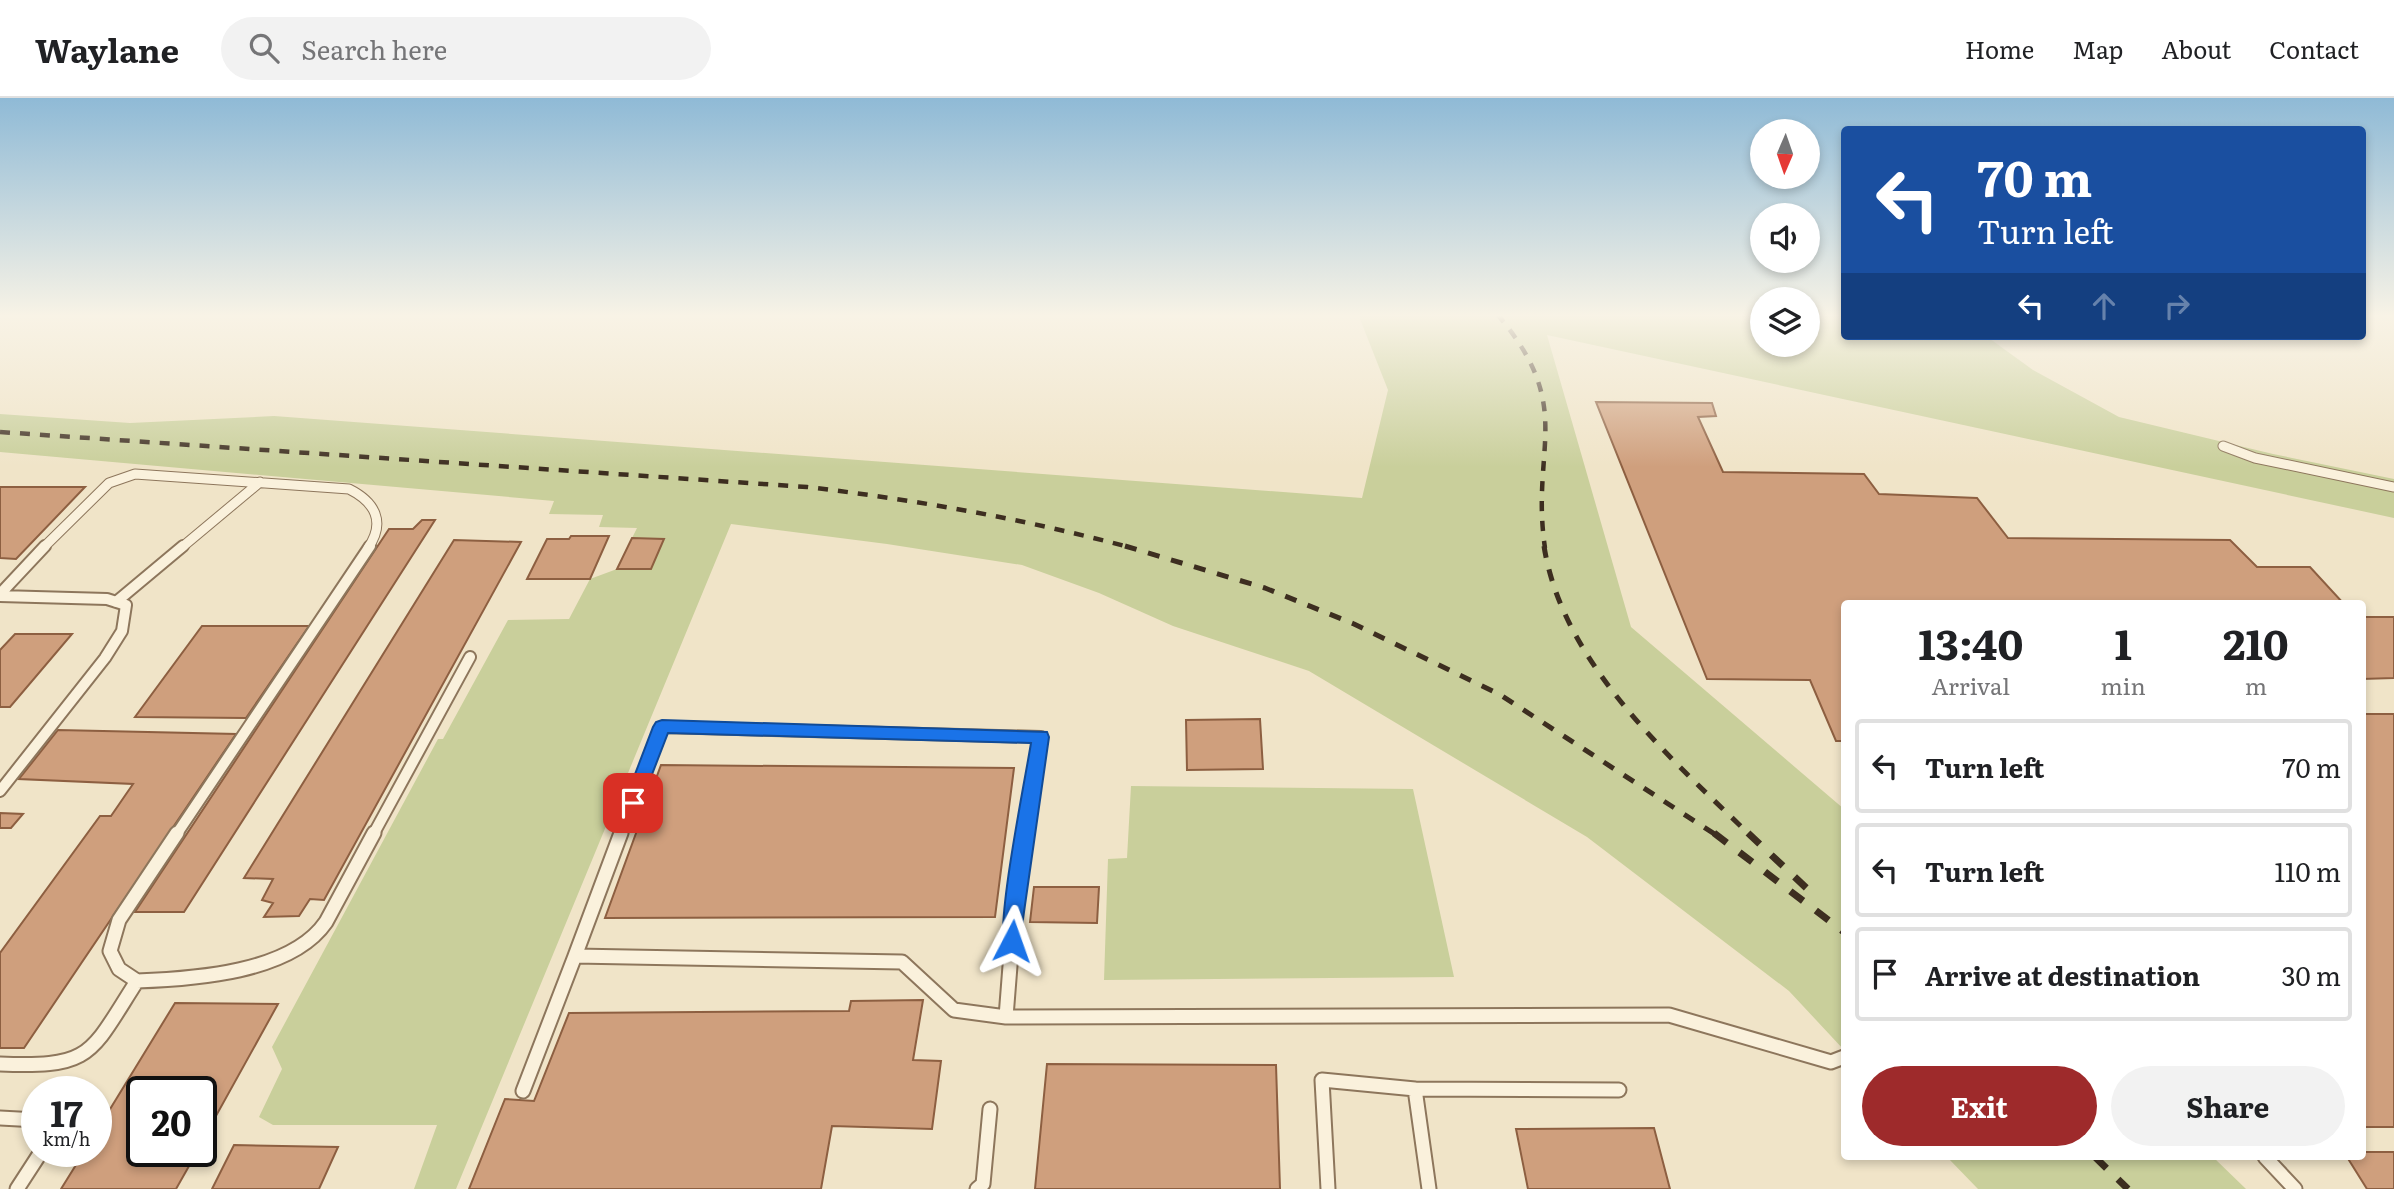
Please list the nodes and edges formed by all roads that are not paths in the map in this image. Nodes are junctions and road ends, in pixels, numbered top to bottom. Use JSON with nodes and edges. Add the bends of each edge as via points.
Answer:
{"nodes":[{"id":1,"x":2223,"y":446,"type":"dead end"},
{"id":2,"x":260,"y":482,"type":"junction"},
{"id":3,"x":2394,"y":487,"type":"edge"},
{"id":4,"x":0,"y":595,"type":"edge"},
{"id":5,"x":116,"y":602,"type":"junction"},
{"id":6,"x":470,"y":657,"type":"dead end"},
{"id":7,"x":0,"y":791,"type":"edge"},
{"id":8,"x":574,"y":956,"type":"junction"},
{"id":9,"x":137,"y":981,"type":"junction"},
{"id":10,"x":1006,"y":1017,"type":"junction"},
{"id":11,"x":1841,"y":1058,"type":"edge"},
{"id":12,"x":0,"y":1064,"type":"edge"},
{"id":13,"x":1415,"y":1088,"type":"junction"},
{"id":14,"x":1619,"y":1090,"type":"dead end"},
{"id":15,"x":523,"y":1091,"type":"dead end"},
{"id":16,"x":990,"y":1109,"type":"dead end"},
{"id":17,"x":0,"y":1118,"type":"edge"},
{"id":18,"x":21,"y":1119,"type":"edge"},
{"id":19,"x":2268,"y":1160,"type":"edge"},
{"id":20,"x":31,"y":1167,"type":"edge"},
{"id":21,"x":17,"y":1189,"type":"edge"},
{"id":22,"x":977,"y":1189,"type":"edge"},
{"id":23,"x":1328,"y":1189,"type":"edge"},
{"id":24,"x":1429,"y":1189,"type":"edge"},
{"id":25,"x":2295,"y":1189,"type":"edge"}],
"edges":[{"from":1,"to":3,"type":"lane","via":[[2255,458]]},
{"from":2,"to":4,"type":"lane","via":[[135,474],[108,483]]},
{"from":2,"to":5,"type":"lane"},
{"from":2,"to":9,"type":"lane","via":[[349,489],[377,509],[378,529],[119,920],[110,951],[119,969]]},
{"from":4,"to":5,"type":"lane"},
{"from":5,"to":7,"type":"lane","via":[[126,605],[122,631]]},
{"from":6,"to":9,"type":"lane","via":[[315,936],[258,964],[172,980]]},
{"from":8,"to":10,"type":"lane","via":[[902,962],[954,1010]]},
{"from":8,"to":10,"type":"lane","via":[[662,727],[1041,737],[1015,902]]},
{"from":8,"to":15,"type":"lane"},
{"from":9,"to":12,"type":"lane","via":[[92,1049],[78,1058],[57,1064]]},
{"from":10,"to":11,"type":"lane","via":[[1669,1015],[1832,1062]]},
{"from":13,"to":14,"type":"lane"},
{"from":13,"to":23,"type":"lane","via":[[1322,1080]]},
{"from":13,"to":24,"type":"lane"},
{"from":16,"to":22,"type":"lane","via":[[983,1184]]},
{"from":17,"to":18,"type":"lane"},
{"from":19,"to":25,"type":"lane"},
{"from":20,"to":21,"type":"lane"}]}
